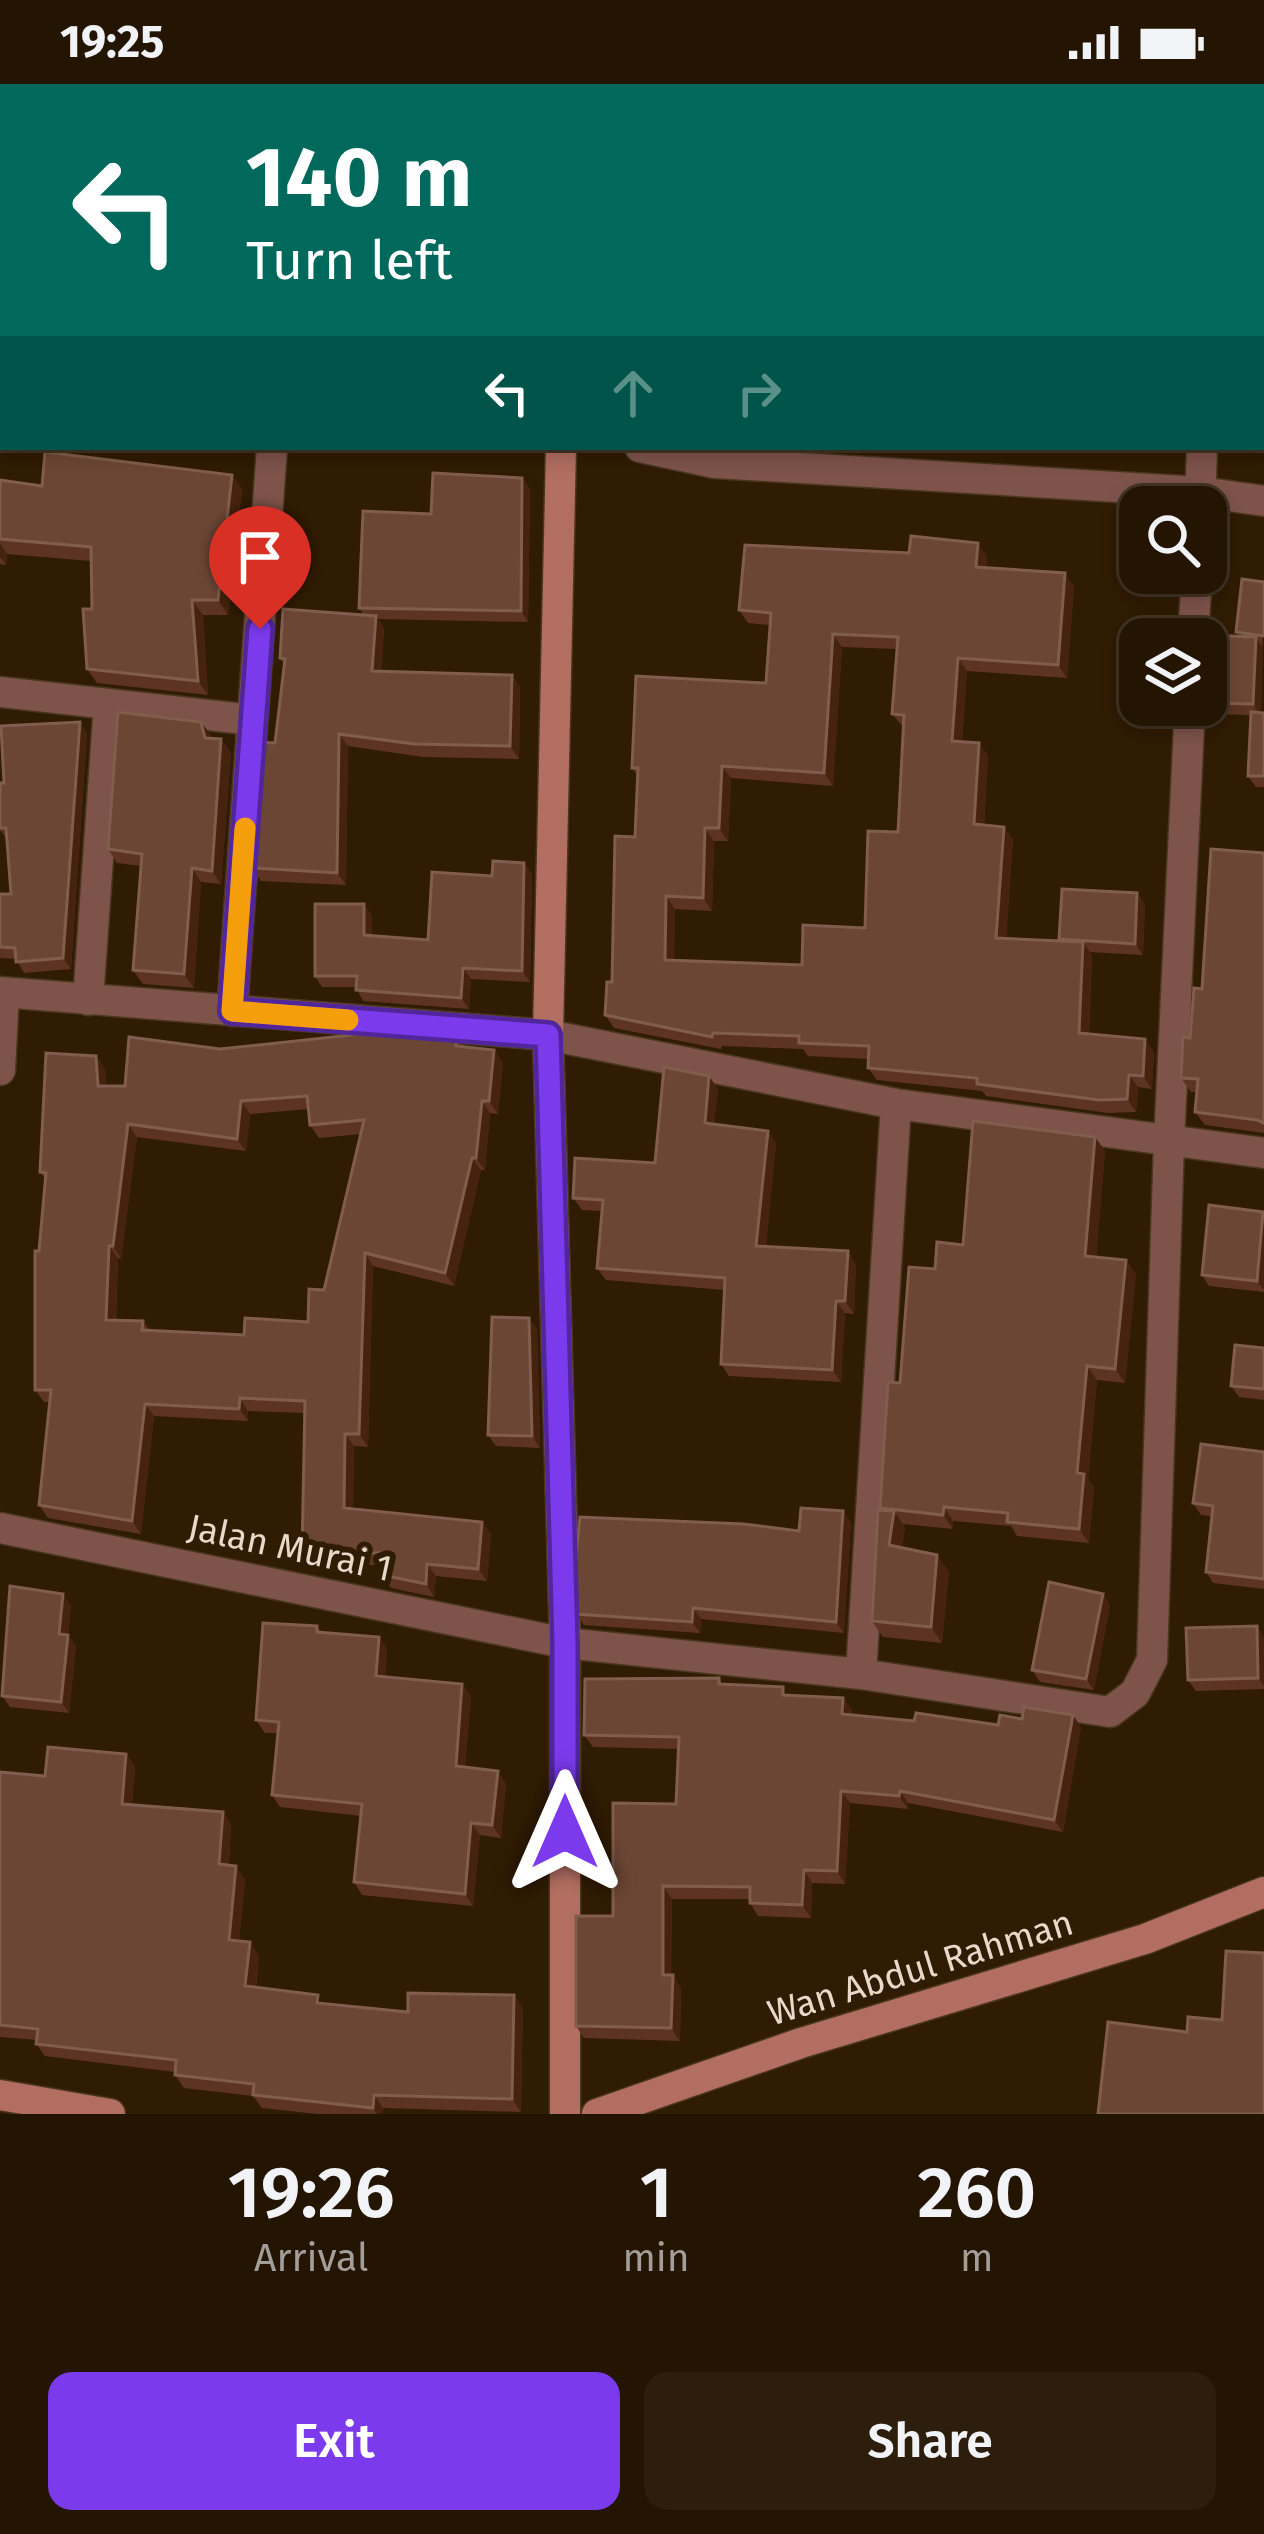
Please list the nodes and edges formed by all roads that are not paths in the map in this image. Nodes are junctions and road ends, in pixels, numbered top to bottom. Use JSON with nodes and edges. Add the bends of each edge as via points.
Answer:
{"nodes":[{"id":1,"x":272,"y":450,"type":"edge"},
{"id":2,"x":561,"y":450,"type":"edge"},
{"id":3,"x":654,"y":450,"type":"edge"},
{"id":4,"x":1202,"y":450,"type":"edge"},
{"id":5,"x":1201,"y":486,"type":"edge"},
{"id":6,"x":1119,"y":494,"type":"edge"},
{"id":7,"x":1227,"y":500,"type":"edge"},
{"id":8,"x":1264,"y":501,"type":"edge"},
{"id":9,"x":0,"y":692,"type":"edge"},
{"id":10,"x":109,"y":704,"type":"junction"},
{"id":11,"x":253,"y":720,"type":"junction"},
{"id":12,"x":1189,"y":726,"type":"edge"},
{"id":13,"x":2,"y":993,"type":"edge"},
{"id":14,"x":88,"y":1000,"type":"junction"},
{"id":15,"x":232,"y":1011,"type":"junction"},
{"id":16,"x":548,"y":1035,"type":"junction"},
{"id":17,"x":0,"y":1070,"type":"edge"},
{"id":18,"x":896,"y":1104,"type":"junction"},
{"id":19,"x":1169,"y":1142,"type":"junction"},
{"id":20,"x":1264,"y":1154,"type":"edge"},
{"id":21,"x":0,"y":1528,"type":"edge"},
{"id":22,"x":565,"y":1643,"type":"junction"},
{"id":23,"x":861,"y":1674,"type":"junction"},
{"id":24,"x":1264,"y":1892,"type":"edge"},
{"id":25,"x":0,"y":2095,"type":"edge"},
{"id":26,"x":110,"y":2114,"type":"edge"},
{"id":27,"x":565,"y":2114,"type":"edge"},
{"id":28,"x":597,"y":2114,"type":"edge"}],
"edges":[{"from":1,"to":11,"type":"street"},
{"from":2,"to":16,"type":"street"},
{"from":3,"to":6,"type":"street","via":[[715,463]]},
{"from":4,"to":5,"type":"street"},
{"from":7,"to":8,"type":"street"},
{"from":9,"to":10,"type":"street"},
{"from":10,"to":11,"type":"street"},
{"from":10,"to":14,"type":"street"},
{"from":11,"to":15,"type":"street"},
{"from":12,"to":19,"type":"street","name":"Jalan Murai 1"},
{"from":13,"to":14,"type":"street"},
{"from":13,"to":17,"type":"street"},
{"from":14,"to":15,"type":"street"},
{"from":15,"to":16,"type":"street"},
{"from":16,"to":18,"type":"street"},
{"from":16,"to":22,"type":"street"},
{"from":18,"to":19,"type":"street"},
{"from":18,"to":23,"type":"street"},
{"from":19,"to":20,"type":"street"},
{"from":19,"to":23,"type":"street","name":"Jalan Murai 1","via":[[1152,1660],[1135,1694],[1110,1712]]},
{"from":21,"to":22,"type":"street","name":"Jalan Murai 1"},
{"from":22,"to":23,"type":"street","name":"Jalan Murai 1"},
{"from":22,"to":27,"type":"street"},
{"from":24,"to":28,"type":"street","name":"Wan Abdul Rahman","via":[[1145,1939]]},
{"from":25,"to":26,"type":"street"}]}
